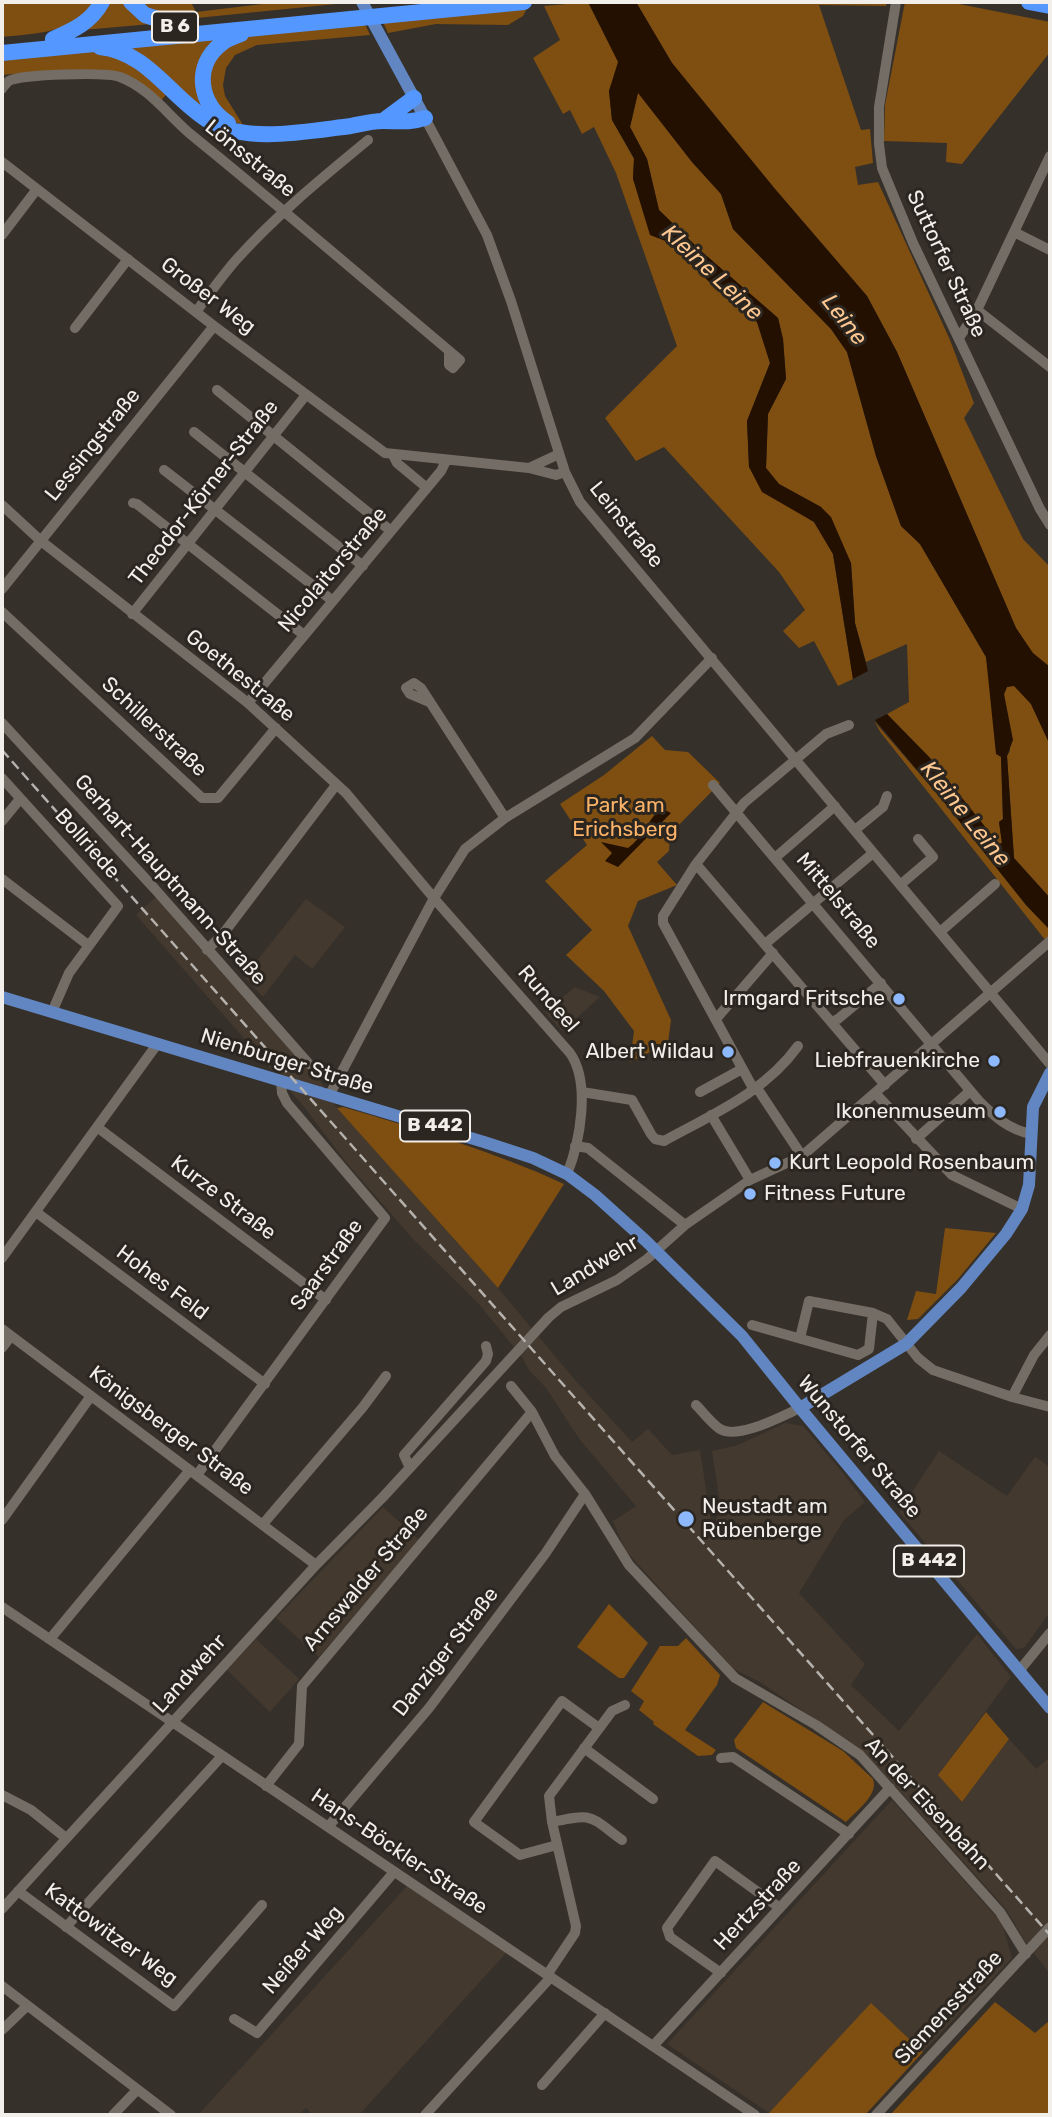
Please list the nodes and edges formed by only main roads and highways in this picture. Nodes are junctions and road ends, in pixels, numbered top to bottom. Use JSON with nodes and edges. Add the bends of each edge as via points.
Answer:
{"nodes":[{"id":1,"x":102,"y":2,"type":"edge"},
{"id":2,"x":131,"y":2,"type":"edge"},
{"id":3,"x":431,"y":2,"type":"edge"},
{"id":4,"x":524,"y":2,"type":"edge"},
{"id":5,"x":1029,"y":2,"type":"edge"},
{"id":6,"x":1050,"y":6,"type":"edge"},
{"id":7,"x":353,"y":10,"type":"edge"},
{"id":8,"x":396,"y":10,"type":"junction"},
{"id":9,"x":180,"y":26,"type":"junction"},
{"id":10,"x":252,"y":28,"type":"junction"},
{"id":11,"x":53,"y":39,"type":"junction"},
{"id":12,"x":2,"y":44,"type":"edge"},
{"id":13,"x":80,"y":45,"type":"junction"},
{"id":14,"x":2,"y":52,"type":"edge"},
{"id":15,"x":414,"y":98,"type":"junction"},
{"id":16,"x":425,"y":118,"type":"joint"},
{"id":17,"x":383,"y":121,"type":"junction"},
{"id":18,"x":256,"y":133,"type":"junction"},
{"id":19,"x":2,"y":997,"type":"edge"},
{"id":20,"x":1050,"y":1073,"type":"edge"},
{"id":21,"x":656,"y":1251,"type":"joint"},
{"id":22,"x":800,"y":1408,"type":"junction"},
{"id":23,"x":1050,"y":1708,"type":"edge"}],
"edges":[{"from":1,"to":11,"type":"highway","via":[[82,25]]},
{"from":2,"to":9,"type":"highway","via":[[145,15]]},
{"from":3,"to":8,"type":"highway","number":"B 6"},
{"from":4,"to":8,"type":"highway","number":"B 6"},
{"from":5,"to":6,"type":"highway"},
{"from":7,"to":8,"type":"highway","number":"B 6"},
{"from":7,"to":9,"type":"highway","number":"B 6"},
{"from":7,"to":10,"type":"highway","number":"B 6"},
{"from":7,"to":15,"type":"main road","name":"Leinstraße"},
{"from":9,"to":11,"type":"highway","number":"B 6"},
{"from":10,"to":13,"type":"highway","number":"B 6"},
{"from":10,"to":18,"type":"highway","via":[[223,42],[211,54],[202,80],[208,105],[218,117]]},
{"from":11,"to":12,"type":"highway","number":"B 6"},
{"from":13,"to":14,"type":"highway","number":"B 6"},
{"from":13,"to":18,"type":"highway","via":[[130,55],[211,122]]},
{"from":15,"to":16,"type":"main road","name":"Leinstraße"},
{"from":15,"to":17,"type":"highway"},
{"from":16,"to":17,"type":"highway"},
{"from":17,"to":18,"type":"highway"},
{"from":19,"to":21,"type":"main road","name":"Nienburger Straße","number":"B 442","via":[[508,1149],[567,1174]]},
{"from":20,"to":22,"type":"main road","via":[[1033,1107],[1029,1185],[1022,1209],[997,1247],[906,1344]]},
{"from":21,"to":22,"type":"main road","name":"Wunstorfer Straße","number":"B 442","via":[[754,1350]]},
{"from":22,"to":23,"type":"main road","name":"Wunstorfer Straße","number":"B 442"}]}
